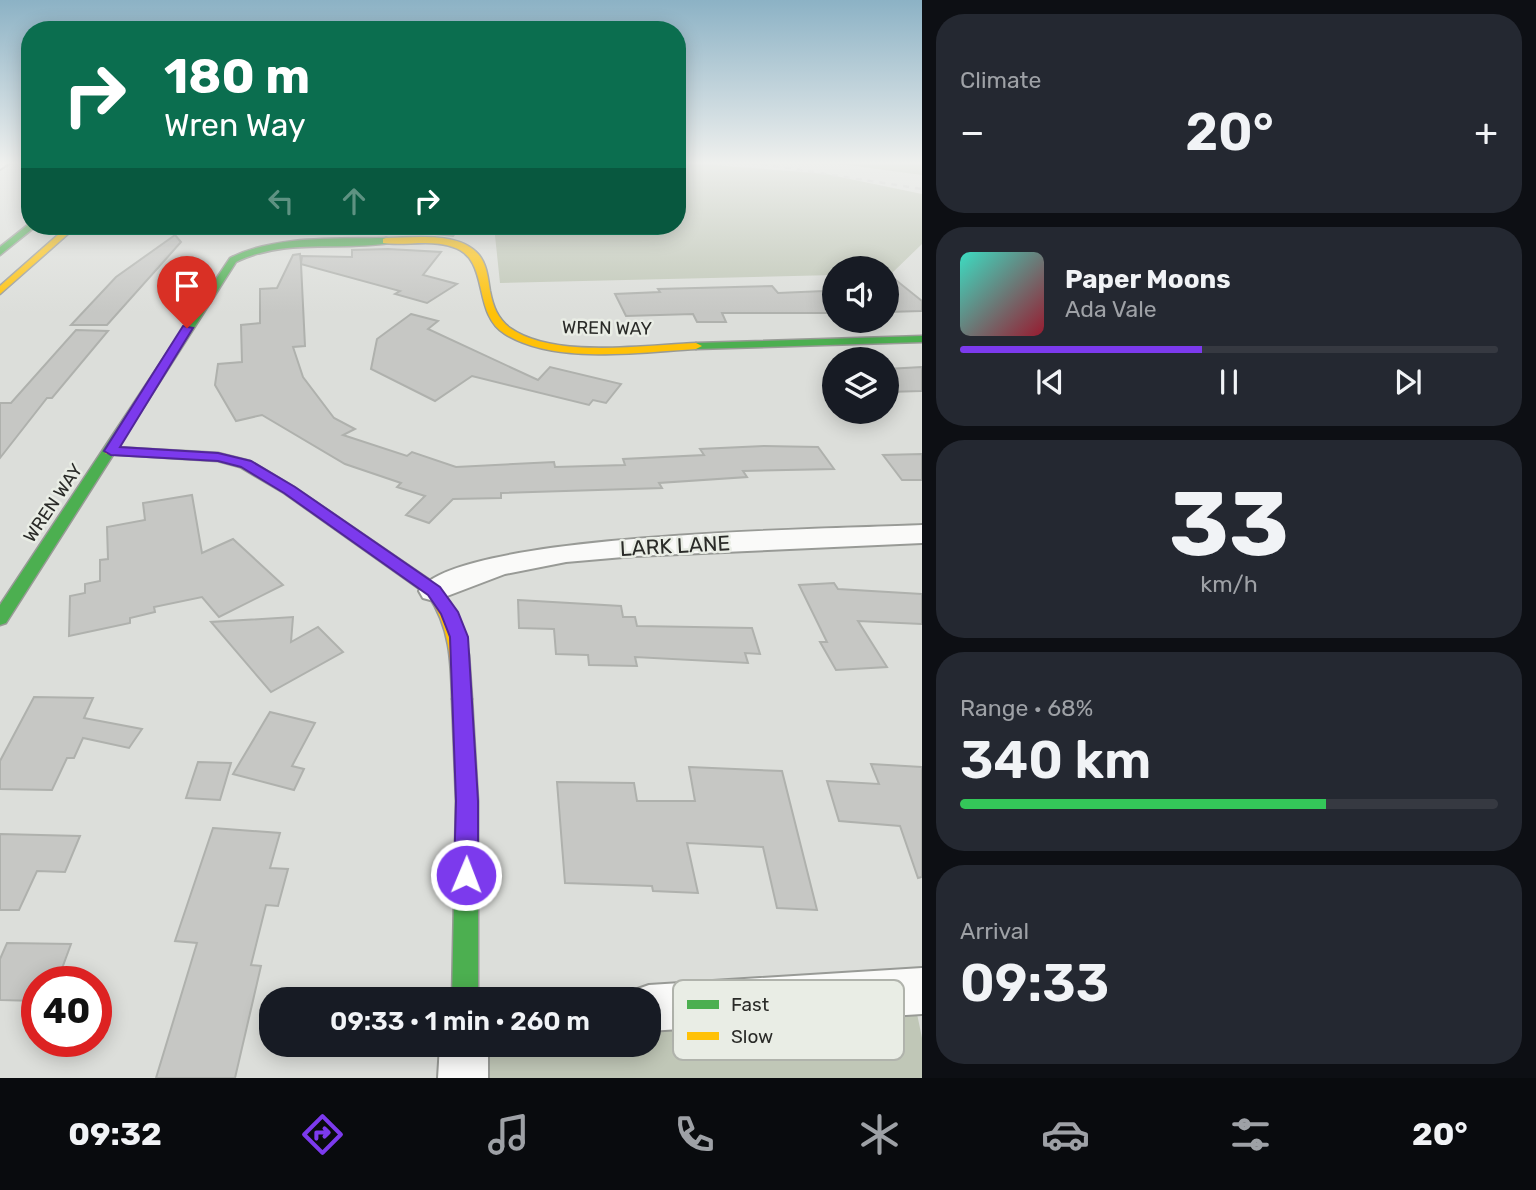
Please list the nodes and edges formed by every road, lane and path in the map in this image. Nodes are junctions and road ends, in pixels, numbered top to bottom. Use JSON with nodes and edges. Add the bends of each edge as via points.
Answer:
{"nodes":[{"id":1,"x":21,"y":235,"type":"edge"},
{"id":2,"x":63,"y":235,"type":"edge"},
{"id":3,"x":0,"y":251,"type":"edge"},
{"id":4,"x":0,"y":291,"type":"edge"},
{"id":5,"x":922,"y":339,"type":"edge"},
{"id":6,"x":111,"y":451,"type":"junction"},
{"id":7,"x":922,"y":534,"type":"edge"},
{"id":8,"x":434,"y":591,"type":"junction"},
{"id":9,"x":0,"y":619,"type":"edge"},
{"id":10,"x":465,"y":987,"type":"edge"},
{"id":11,"x":922,"y":991,"type":"edge"},
{"id":12,"x":904,"y":992,"type":"edge"},
{"id":13,"x":464,"y":1057,"type":"edge"},
{"id":14,"x":463,"y":1078,"type":"edge"}],
"edges":[{"from":1,"to":3,"type":"main road"},
{"from":2,"to":4,"type":"main road"},
{"from":5,"to":6,"type":"main road","name":"WREN WAY","via":[[621,349],[556,346],[500,325],[488,308],[481,270],[473,255],[458,245],[276,247],[239,257],[229,265]]},
{"from":6,"to":8,"type":"main road","via":[[218,457],[246,464]]},
{"from":6,"to":9,"type":"main road","name":"WREN WAY"},
{"from":7,"to":8,"type":"street","name":"LARK LANE","via":[[583,551],[507,564]]},
{"from":8,"to":10,"type":"main road","via":[[459,637],[467,801]]},
{"from":11,"to":12,"type":"street"},
{"from":13,"to":14,"type":"street"}]}
